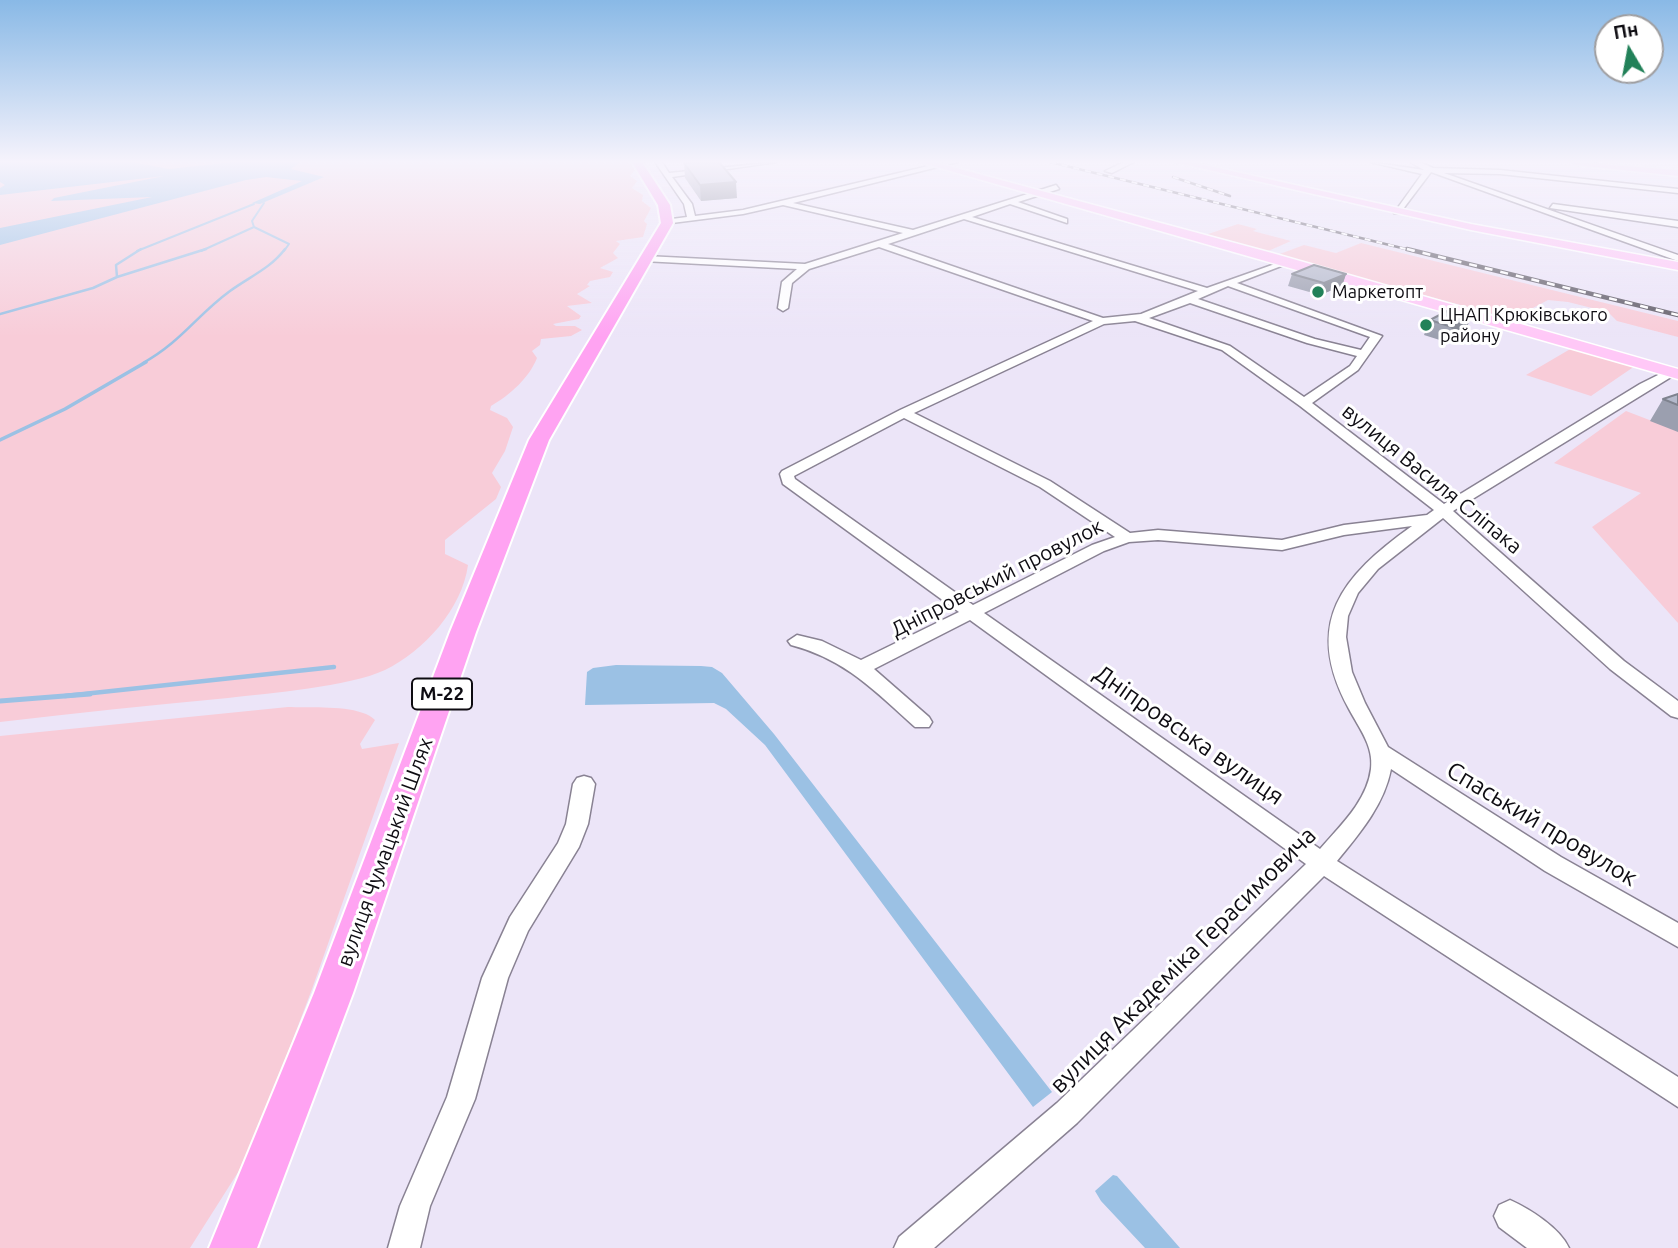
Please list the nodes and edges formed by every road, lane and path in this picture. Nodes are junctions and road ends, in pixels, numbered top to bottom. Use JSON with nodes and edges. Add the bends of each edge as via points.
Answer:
{"nodes":[{"id":1,"x":679,"y":220,"type":"edge"},
{"id":2,"x":858,"y":220,"type":"edge"},
{"id":3,"x":955,"y":220,"type":"edge"},
{"id":4,"x":976,"y":220,"type":"edge"},
{"id":5,"x":1136,"y":220,"type":"edge"},
{"id":6,"x":1443,"y":220,"type":"edge"},
{"id":7,"x":1571,"y":220,"type":"edge"},
{"id":8,"x":1646,"y":220,"type":"edge"},
{"id":9,"x":1677,"y":226,"type":"edge"},
{"id":10,"x":914,"y":233,"type":"junction"},
{"id":11,"x":880,"y":244,"type":"junction"},
{"id":12,"x":1678,"y":258,"type":"edge"},
{"id":13,"x":646,"y":259,"type":"junction"},
{"id":14,"x":1286,"y":261,"type":"junction"},
{"id":15,"x":1678,"y":266,"type":"edge"},
{"id":16,"x":806,"y":267,"type":"junction"},
{"id":17,"x":1228,"y":284,"type":"junction"},
{"id":18,"x":1207,"y":291,"type":"junction"},
{"id":19,"x":1192,"y":300,"type":"junction"},
{"id":20,"x":783,"y":308,"type":"dead end"},
{"id":21,"x":1137,"y":318,"type":"junction"},
{"id":22,"x":1102,"y":321,"type":"junction"},
{"id":23,"x":1366,"y":355,"type":"junction"},
{"id":24,"x":1675,"y":373,"type":"edge"},
{"id":25,"x":1304,"y":403,"type":"junction"},
{"id":26,"x":904,"y":413,"type":"junction"},
{"id":27,"x":1438,"y":515,"type":"junction"},
{"id":28,"x":1127,"y":538,"type":"junction"},
{"id":29,"x":972,"y":612,"type":"junction"},
{"id":30,"x":797,"y":641,"type":"dead end"},
{"id":31,"x":861,"y":668,"type":"junction"},
{"id":32,"x":1678,"y":711,"type":"edge"},
{"id":33,"x":922,"y":722,"type":"dead end"},
{"id":34,"x":1381,"y":752,"type":"junction"},
{"id":35,"x":584,"y":784,"type":"dead end"},
{"id":36,"x":1322,"y":863,"type":"junction"},
{"id":37,"x":1678,"y":936,"type":"edge"},
{"id":38,"x":1678,"y":1093,"type":"edge"},
{"id":39,"x":1510,"y":1216,"type":"dead end"},
{"id":40,"x":233,"y":1248,"type":"edge"},
{"id":41,"x":404,"y":1248,"type":"edge"},
{"id":42,"x":910,"y":1248,"type":"edge"},
{"id":43,"x":1553,"y":1248,"type":"edge"}],
"edges":[{"from":1,"to":13,"type":"highway","name":"вулиця Чумацький Шлях","number":"М-22"},
{"from":2,"to":10,"type":"street"},
{"from":3,"to":10,"type":"street"},
{"from":4,"to":18,"type":"street"},
{"from":5,"to":14,"type":"main road"},
{"from":6,"to":15,"type":"main road"},
{"from":7,"to":12,"type":"street"},
{"from":8,"to":9,"type":"street"},
{"from":10,"to":11,"type":"street"},
{"from":11,"to":16,"type":"street"},
{"from":11,"to":22,"type":"street"},
{"from":13,"to":16,"type":"street"},
{"from":13,"to":40,"type":"highway","name":"вулиця Чумацький Шлях","number":"М-22","via":[[555,411],[529,464],[492,554],[347,959]]},
{"from":14,"to":17,"type":"street"},
{"from":14,"to":24,"type":"main road"},
{"from":16,"to":20,"type":"street","via":[[794,273],[784,287]]},
{"from":17,"to":18,"type":"street"},
{"from":17,"to":23,"type":"street","via":[[1377,336]]},
{"from":18,"to":19,"type":"street"},
{"from":19,"to":21,"type":"street"},
{"from":19,"to":23,"type":"street"},
{"from":21,"to":22,"type":"street"},
{"from":21,"to":25,"type":"street","name":"вулиця Василя Сліпака","via":[[1221,345]]},
{"from":22,"to":26,"type":"street"},
{"from":23,"to":25,"type":"street"},
{"from":24,"to":27,"type":"street"},
{"from":25,"to":27,"type":"street","name":"вулиця Василя Сліпака"},
{"from":26,"to":28,"type":"street","via":[[1045,484]]},
{"from":26,"to":29,"type":"street","name":"Дніпровська вулиця","via":[[787,474],[795,488]]},
{"from":27,"to":28,"type":"street","name":"Дніпровський провулок","via":[[1282,545],[1192,537]]},
{"from":27,"to":32,"type":"street","name":"вулиця Василя Сліпака","via":[[1623,671]]},
{"from":27,"to":34,"type":"street","via":[[1400,541],[1357,582],[1338,617],[1344,674]]},
{"from":28,"to":29,"type":"street","name":"Дніпровський провулок"},
{"from":29,"to":31,"type":"street","name":"Дніпровський провулок"},
{"from":29,"to":36,"type":"street","name":"Дніпровська вулиця"},
{"from":30,"to":31,"type":"street","via":[[816,645]]},
{"from":31,"to":33,"type":"street"},
{"from":34,"to":36,"type":"street","name":"вулиця Академіка Герасимовича","via":[[1374,791]]},
{"from":34,"to":37,"type":"street","name":"Спаський провулок","via":[[1553,864]]},
{"from":35,"to":41,"type":"street","via":[[568,846],[519,925],[495,978],[461,1099],[415,1206]]},
{"from":36,"to":38,"type":"street","name":"Дніпровська вулиця"},
{"from":36,"to":42,"type":"street","name":"вулиця Академіка Герасимовича","via":[[1067,1113]]},
{"from":39,"to":43,"type":"street"}]}
